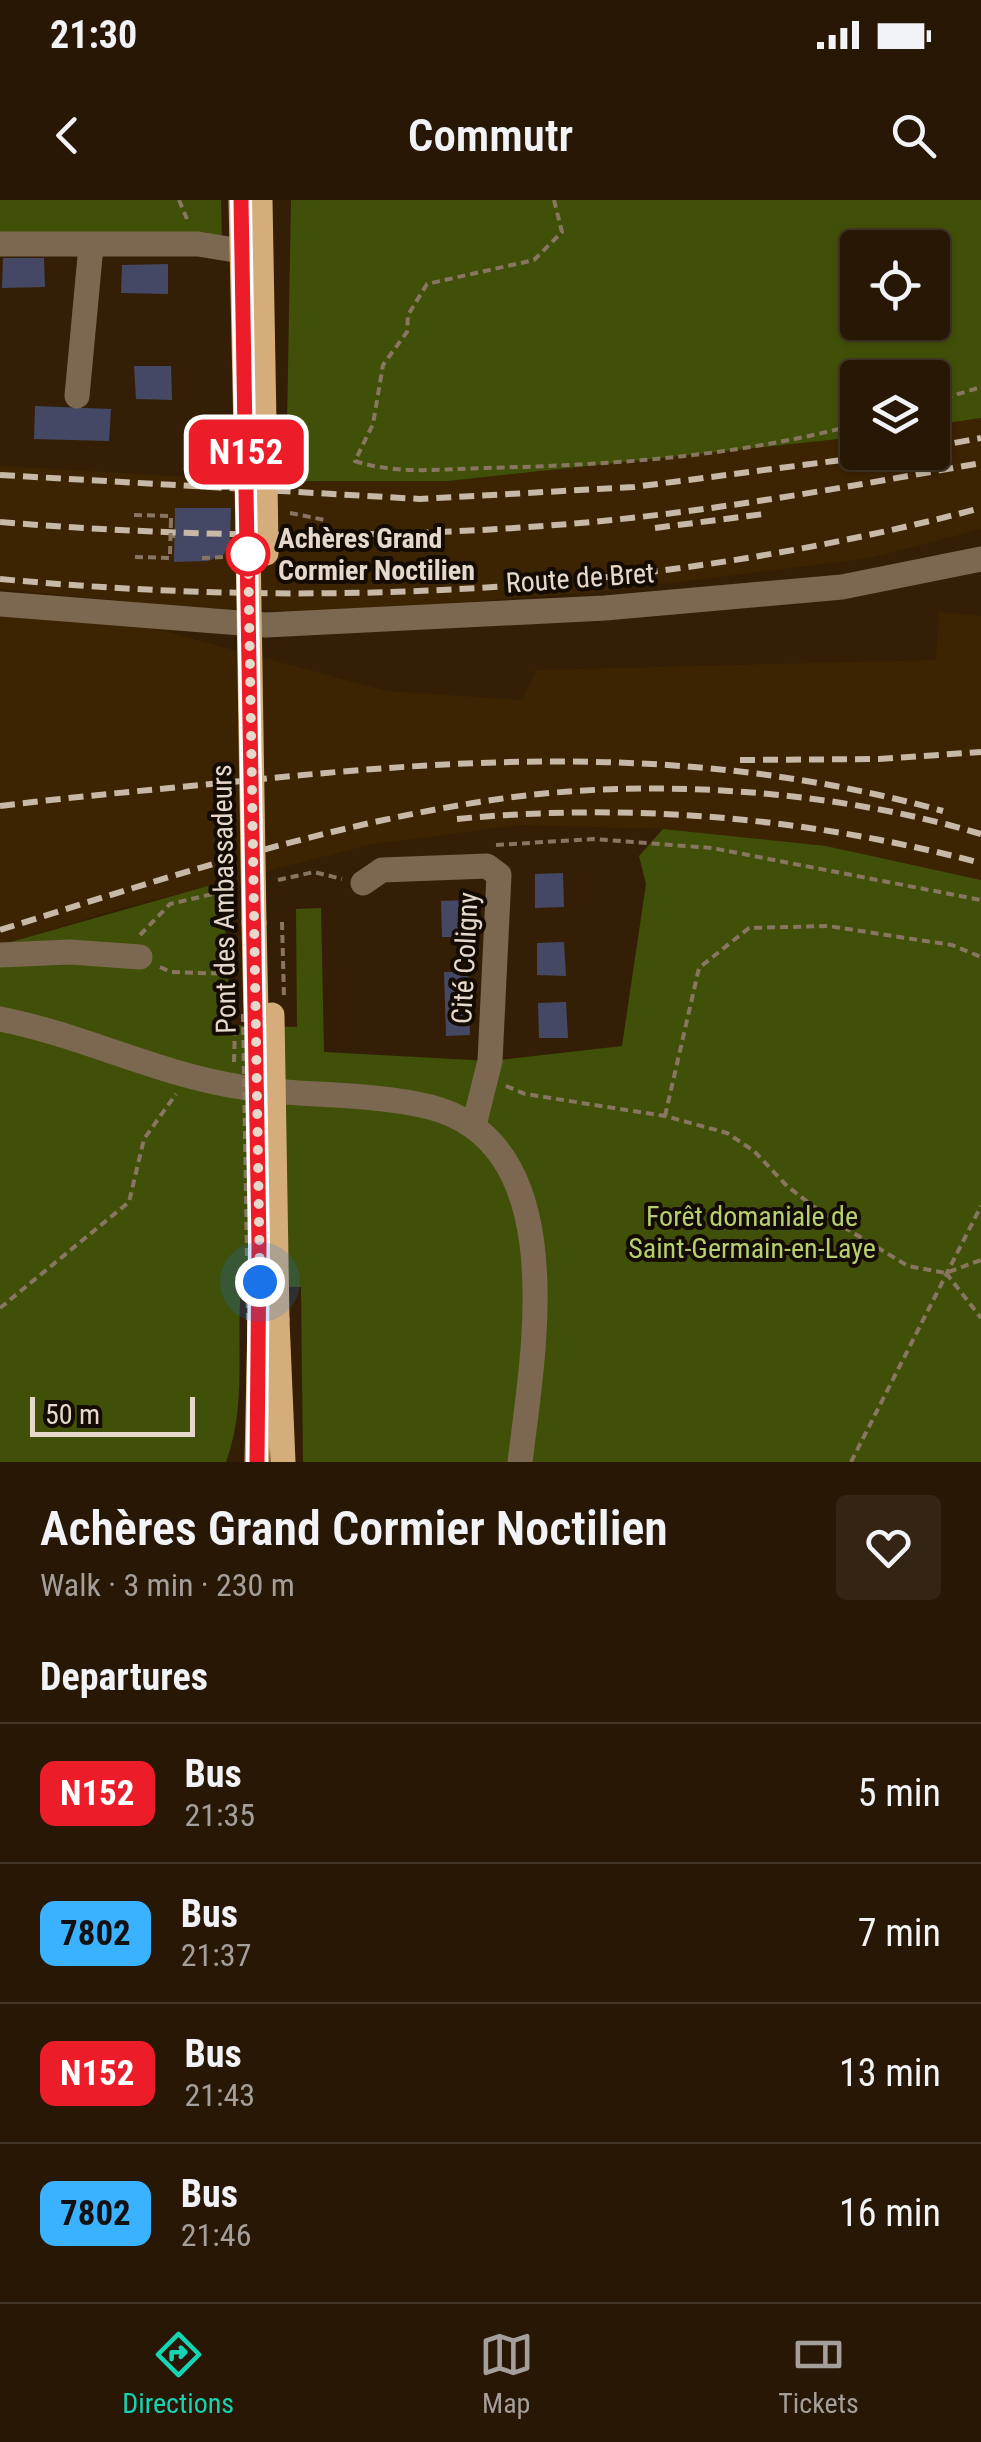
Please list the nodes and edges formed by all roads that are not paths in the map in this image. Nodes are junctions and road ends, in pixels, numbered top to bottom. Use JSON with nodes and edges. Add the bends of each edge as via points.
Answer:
{"nodes":[{"id":1,"x":240,"y":200,"type":"edge"},
{"id":2,"x":260,"y":200,"type":"edge"},
{"id":3,"x":0,"y":244,"type":"edge"},
{"id":4,"x":90,"y":246,"type":"junction"},
{"id":5,"x":250,"y":251,"type":"junction"},
{"id":6,"x":77,"y":396,"type":"dead end"},
{"id":7,"x":981,"y":559,"type":"edge"},
{"id":8,"x":0,"y":604,"type":"edge"},
{"id":9,"x":363,"y":884,"type":"road end"},
{"id":10,"x":269,"y":923,"type":"junction"},
{"id":11,"x":0,"y":954,"type":"edge"},
{"id":12,"x":140,"y":957,"type":"road end"},
{"id":13,"x":258,"y":1015,"type":"junction"},
{"id":14,"x":0,"y":1018,"type":"edge"},
{"id":15,"x":474,"y":1125,"type":"junction"},
{"id":16,"x":262,"y":1320,"type":"junction"},
{"id":17,"x":254,"y":1462,"type":"edge"},
{"id":18,"x":283,"y":1462,"type":"edge"},
{"id":19,"x":520,"y":1462,"type":"edge"}],
"edges":[{"from":1,"to":5,"type":"main road"},
{"from":2,"to":5,"type":"main road"},
{"from":3,"to":4,"type":"street"},
{"from":4,"to":5,"type":"street","via":[[198,244]]},
{"from":4,"to":6,"type":"street"},
{"from":5,"to":10,"type":"main road","name":"Pont des Ambassadeurs","bridge":true},
{"from":7,"to":8,"type":"street","name":"Route de Bret","via":[[842,587],[266,626]]},
{"from":9,"to":15,"type":"street","name":"Cité Coligny","via":[[382,870],[487,866],[499,875],[488,1079]]},
{"from":10,"to":13,"type":"main road","name":"Pont des Ambassadeurs"},
{"from":10,"to":13,"type":"main road","name":"Pont des Ambassadeurs","via":[[255,974]]},
{"from":11,"to":12,"type":"street"},
{"from":13,"to":16,"type":"main road","name":"Pont des Ambassadeurs"},
{"from":14,"to":15,"type":"street","via":[[188,1078],[428,1107]]},
{"from":15,"to":19,"type":"street","via":[[500,1151],[530,1240],[534,1359]]},
{"from":16,"to":17,"type":"main road"},
{"from":16,"to":18,"type":"main road"}]}
